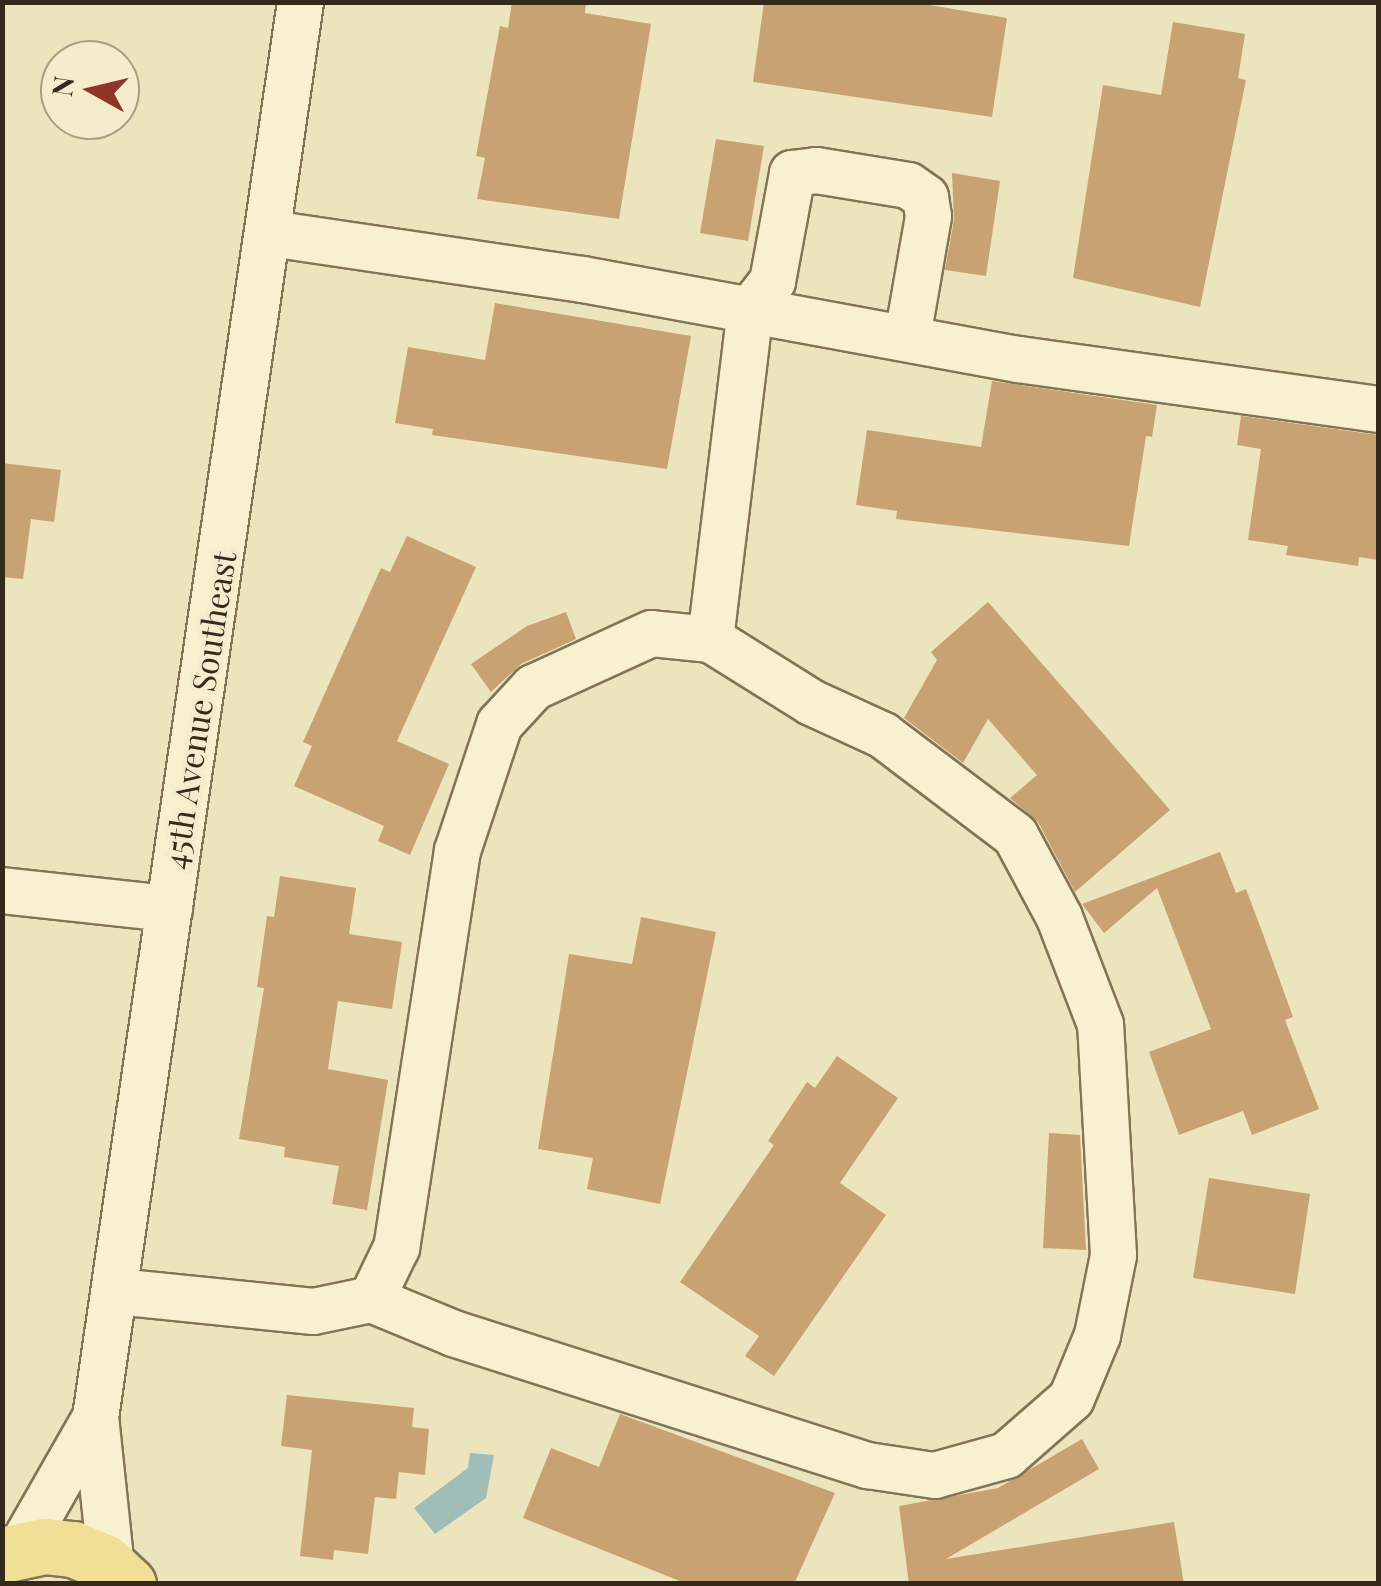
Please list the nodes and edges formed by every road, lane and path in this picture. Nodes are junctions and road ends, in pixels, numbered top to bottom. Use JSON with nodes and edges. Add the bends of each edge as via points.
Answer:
{"nodes":[{"id":1,"x":300,"y":2,"type":"edge"},
{"id":2,"x":270,"y":233,"type":"junction"},
{"id":3,"x":750,"y":310,"type":"junction"},
{"id":4,"x":906,"y":336,"type":"junction"},
{"id":5,"x":1378,"y":409,"type":"edge"},
{"id":6,"x":710,"y":639,"type":"junction"},
{"id":7,"x":2,"y":890,"type":"edge"},
{"id":8,"x":169,"y":908,"type":"junction"},
{"id":9,"x":116,"y":1291,"type":"junction"},
{"id":10,"x":371,"y":1299,"type":"junction"},
{"id":11,"x":95,"y":1417,"type":"junction"},
{"id":12,"x":11,"y":1552,"type":"edge"},
{"id":13,"x":120,"y":1576,"type":"edge"}],
"edges":[{"from":1,"to":2,"type":"street","name":"45th Avenue Southeast"},
{"from":2,"to":3,"type":"street"},
{"from":2,"to":8,"type":"street","name":"45th Avenue Southeast"},
{"from":3,"to":4,"type":"street"},
{"from":3,"to":4,"type":"street","via":[[772,281],[792,173],[816,170],[908,184],[926,197],[928,216]]},
{"from":3,"to":6,"type":"street"},
{"from":4,"to":5,"type":"street","via":[[1018,360]]},
{"from":6,"to":10,"type":"street","via":[[651,633],[580,660],[533,687],[499,724],[457,850],[396,1247]]},
{"from":6,"to":10,"type":"street","via":[[948,779],[1014,835],[1060,918],[1100,1024],[1113,1256],[1097,1335],[1070,1398],[1006,1455],[934,1474],[867,1465],[452,1333]]},
{"from":7,"to":8,"type":"street"},
{"from":8,"to":9,"type":"street","name":"45th Avenue Southeast"},
{"from":9,"to":10,"type":"street","via":[[313,1311]]},
{"from":9,"to":11,"type":"street","name":"45th Avenue Southeast"},
{"from":11,"to":12,"type":"street","name":"45th Avenue Southeast"},
{"from":11,"to":13,"type":"street","name":"45th Avenue Southeast"},
{"from":12,"to":13,"type":"main road","via":[[73,1549]]}]}
